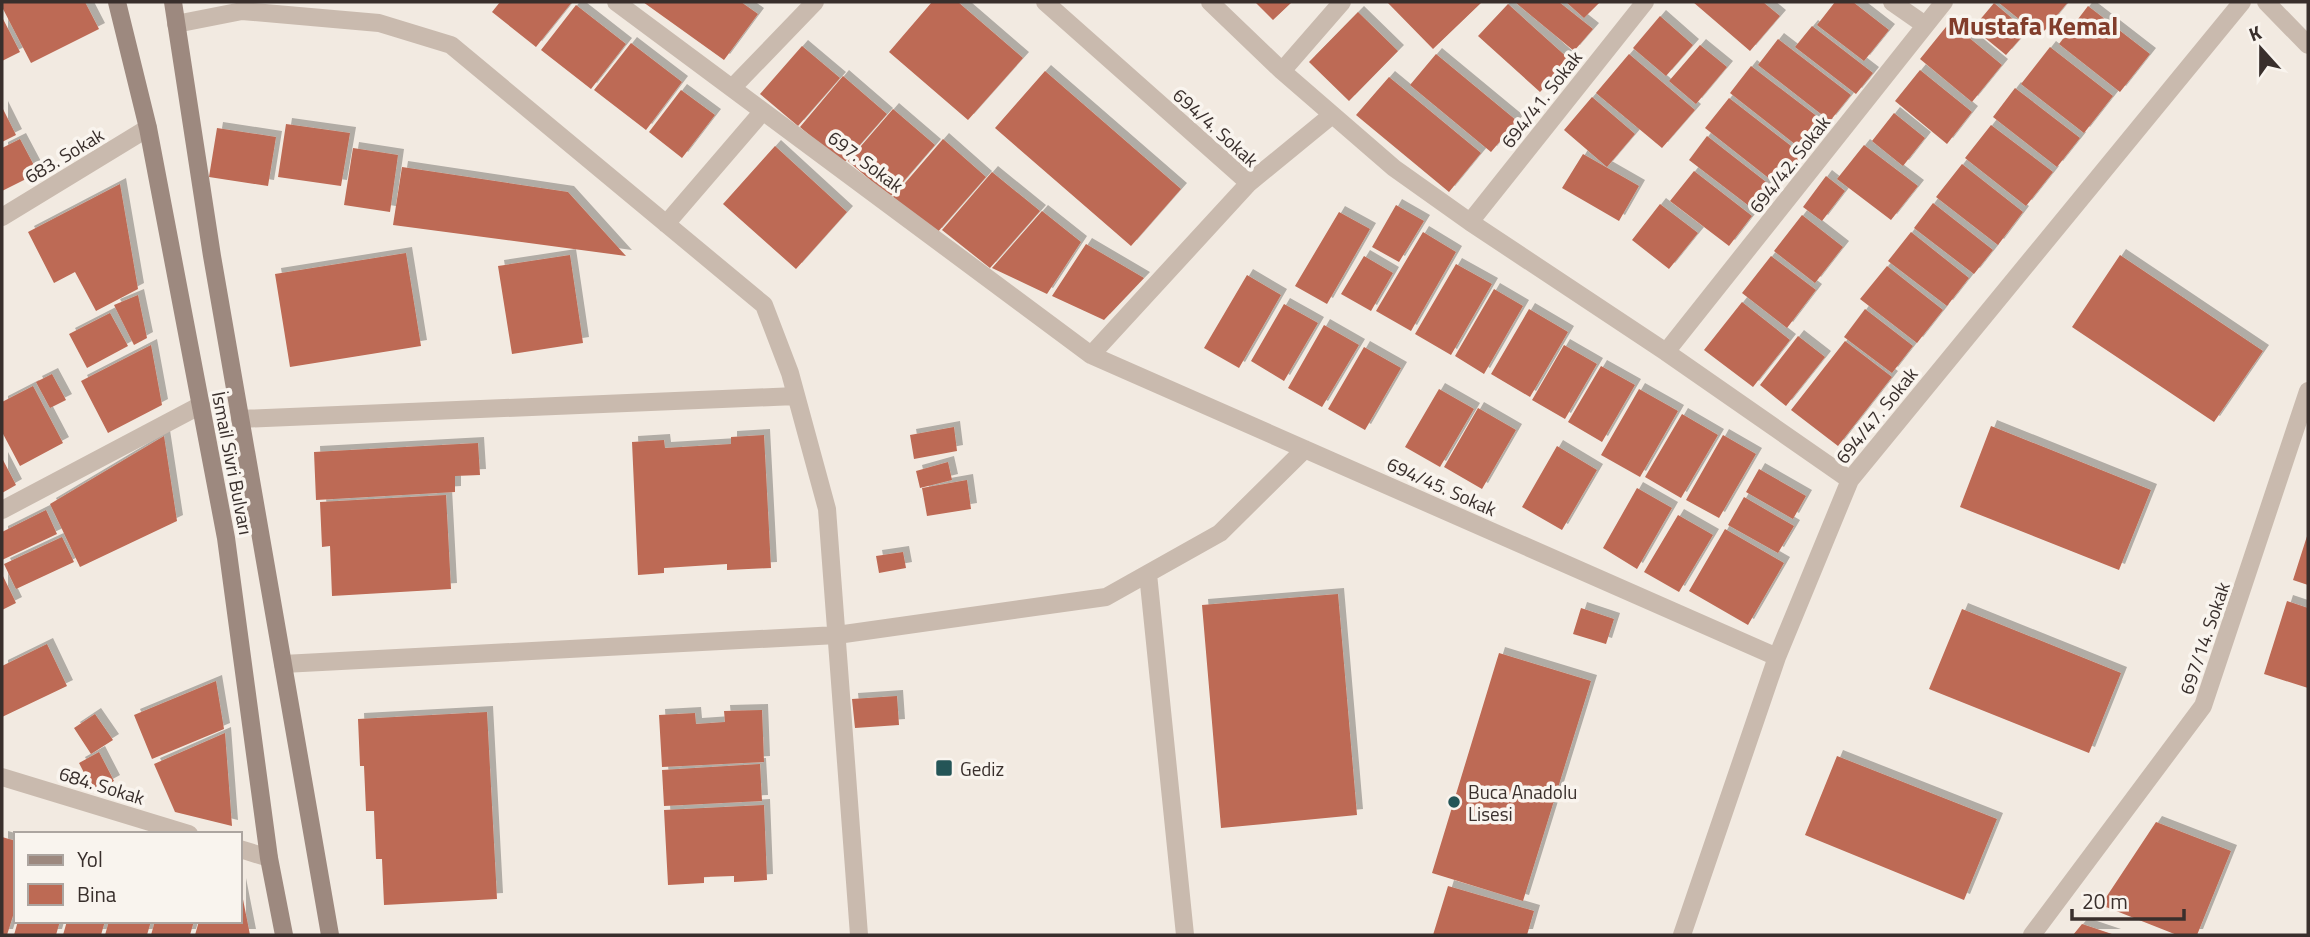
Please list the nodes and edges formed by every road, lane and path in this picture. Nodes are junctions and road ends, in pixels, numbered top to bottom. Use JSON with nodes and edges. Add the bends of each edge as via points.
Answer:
{"nodes":[{"id":1,"x":117,"y":2,"type":"edge"},
{"id":2,"x":173,"y":2,"type":"edge"},
{"id":3,"x":616,"y":2,"type":"edge"},
{"id":4,"x":815,"y":2,"type":"edge"},
{"id":5,"x":1045,"y":2,"type":"edge"},
{"id":6,"x":1210,"y":2,"type":"edge"},
{"id":7,"x":1342,"y":2,"type":"edge"},
{"id":8,"x":1645,"y":2,"type":"edge"},
{"id":9,"x":1892,"y":2,"type":"edge"},
{"id":10,"x":1944,"y":2,"type":"edge"},
{"id":11,"x":2242,"y":2,"type":"edge"},
{"id":12,"x":2266,"y":2,"type":"edge"},
{"id":13,"x":176,"y":23,"type":"junction"},
{"id":14,"x":1925,"y":25,"type":"junction"},
{"id":15,"x":2308,"y":45,"type":"edge"},
{"id":16,"x":1282,"y":71,"type":"junction"},
{"id":17,"x":732,"y":88,"type":"junction"},
{"id":18,"x":763,"y":111,"type":"junction"},
{"id":19,"x":1332,"y":115,"type":"junction"},
{"id":20,"x":148,"y":128,"type":"junction"},
{"id":21,"x":1249,"y":183,"type":"junction"},
{"id":22,"x":2,"y":218,"type":"edge"},
{"id":23,"x":1470,"y":222,"type":"junction"},
{"id":24,"x":666,"y":223,"type":"junction"},
{"id":25,"x":1667,"y":352,"type":"junction"},
{"id":26,"x":1091,"y":355,"type":"junction"},
{"id":27,"x":2308,"y":391,"type":"edge"},
{"id":28,"x":796,"y":396,"type":"junction"},
{"id":29,"x":201,"y":405,"type":"junction"},
{"id":30,"x":240,"y":419,"type":"junction"},
{"id":31,"x":1305,"y":449,"type":"junction"},
{"id":32,"x":1850,"y":480,"type":"junction"},
{"id":33,"x":2,"y":510,"type":"edge"},
{"id":34,"x":1147,"y":574,"type":"junction"},
{"id":35,"x":837,"y":635,"type":"junction"},
{"id":36,"x":1777,"y":657,"type":"junction"},
{"id":37,"x":283,"y":664,"type":"junction"},
{"id":38,"x":2,"y":777,"type":"edge"},
{"id":39,"x":183,"y":832,"type":"edge"},
{"id":40,"x":242,"y":850,"type":"edge"},
{"id":41,"x":269,"y":858,"type":"junction"},
{"id":42,"x":284,"y":935,"type":"edge"},
{"id":43,"x":330,"y":935,"type":"edge"},
{"id":44,"x":859,"y":935,"type":"edge"},
{"id":45,"x":1185,"y":935,"type":"edge"},
{"id":46,"x":1682,"y":935,"type":"edge"},
{"id":47,"x":2032,"y":935,"type":"edge"}],
"edges":[{"from":1,"to":20,"type":"main road","name":"İsmail Sivri Bulvarı"},
{"from":2,"to":13,"type":"main road","name":"İsmail Sivri Bulvarı"},
{"from":3,"to":17,"type":"street","name":"697. Sokak"},
{"from":4,"to":17,"type":"street"},
{"from":5,"to":21,"type":"street","name":"694/4. Sokak"},
{"from":6,"to":16,"type":"street"},
{"from":7,"to":16,"type":"street"},
{"from":8,"to":23,"type":"street","name":"694/41. Sokak"},
{"from":9,"to":14,"type":"street"},
{"from":10,"to":14,"type":"street","name":"694/42. Sokak"},
{"from":11,"to":32,"type":"street","name":"694/47. Sokak"},
{"from":12,"to":15,"type":"street"},
{"from":13,"to":24,"type":"street","via":[[242,11],[379,23],[451,46]]},
{"from":13,"to":30,"type":"main road","name":"İsmail Sivri Bulvarı"},
{"from":14,"to":25,"type":"street","name":"694/42. Sokak"},
{"from":16,"to":19,"type":"street"},
{"from":17,"to":18,"type":"street","name":"697. Sokak"},
{"from":18,"to":24,"type":"street"},
{"from":18,"to":26,"type":"street","name":"697. Sokak"},
{"from":19,"to":21,"type":"street"},
{"from":19,"to":23,"type":"street","via":[[1394,168]]},
{"from":20,"to":22,"type":"street","name":"683. Sokak"},
{"from":20,"to":29,"type":"main road","name":"İsmail Sivri Bulvarı"},
{"from":21,"to":26,"type":"street","name":"694/4. Sokak"},
{"from":23,"to":25,"type":"street"},
{"from":24,"to":28,"type":"street","via":[[764,305]]},
{"from":25,"to":32,"type":"street"},
{"from":26,"to":31,"type":"street","name":"694/45. Sokak"},
{"from":27,"to":47,"type":"street","name":"697/14. Sokak","via":[[2203,706]]},
{"from":28,"to":30,"type":"street"},
{"from":28,"to":35,"type":"street","via":[[827,509]]},
{"from":29,"to":33,"type":"street"},
{"from":29,"to":41,"type":"main road","name":"İsmail Sivri Bulvarı","via":[[226,538]]},
{"from":30,"to":37,"type":"main road","name":"İsmail Sivri Bulvarı"},
{"from":31,"to":34,"type":"street","via":[[1220,533]]},
{"from":31,"to":36,"type":"street","name":"694/45. Sokak"},
{"from":32,"to":36,"type":"street","name":"694/47. Sokak"},
{"from":34,"to":35,"type":"street","via":[[1106,597]]},
{"from":34,"to":45,"type":"street"},
{"from":35,"to":37,"type":"street"},
{"from":35,"to":44,"type":"street"},
{"from":36,"to":46,"type":"street","name":"694/47. Sokak"},
{"from":37,"to":43,"type":"main road","name":"İsmail Sivri Bulvarı"},
{"from":38,"to":39,"type":"street","name":"684. Sokak"},
{"from":40,"to":41,"type":"street"},
{"from":41,"to":42,"type":"main road","name":"İsmail Sivri Bulvarı"}]}
